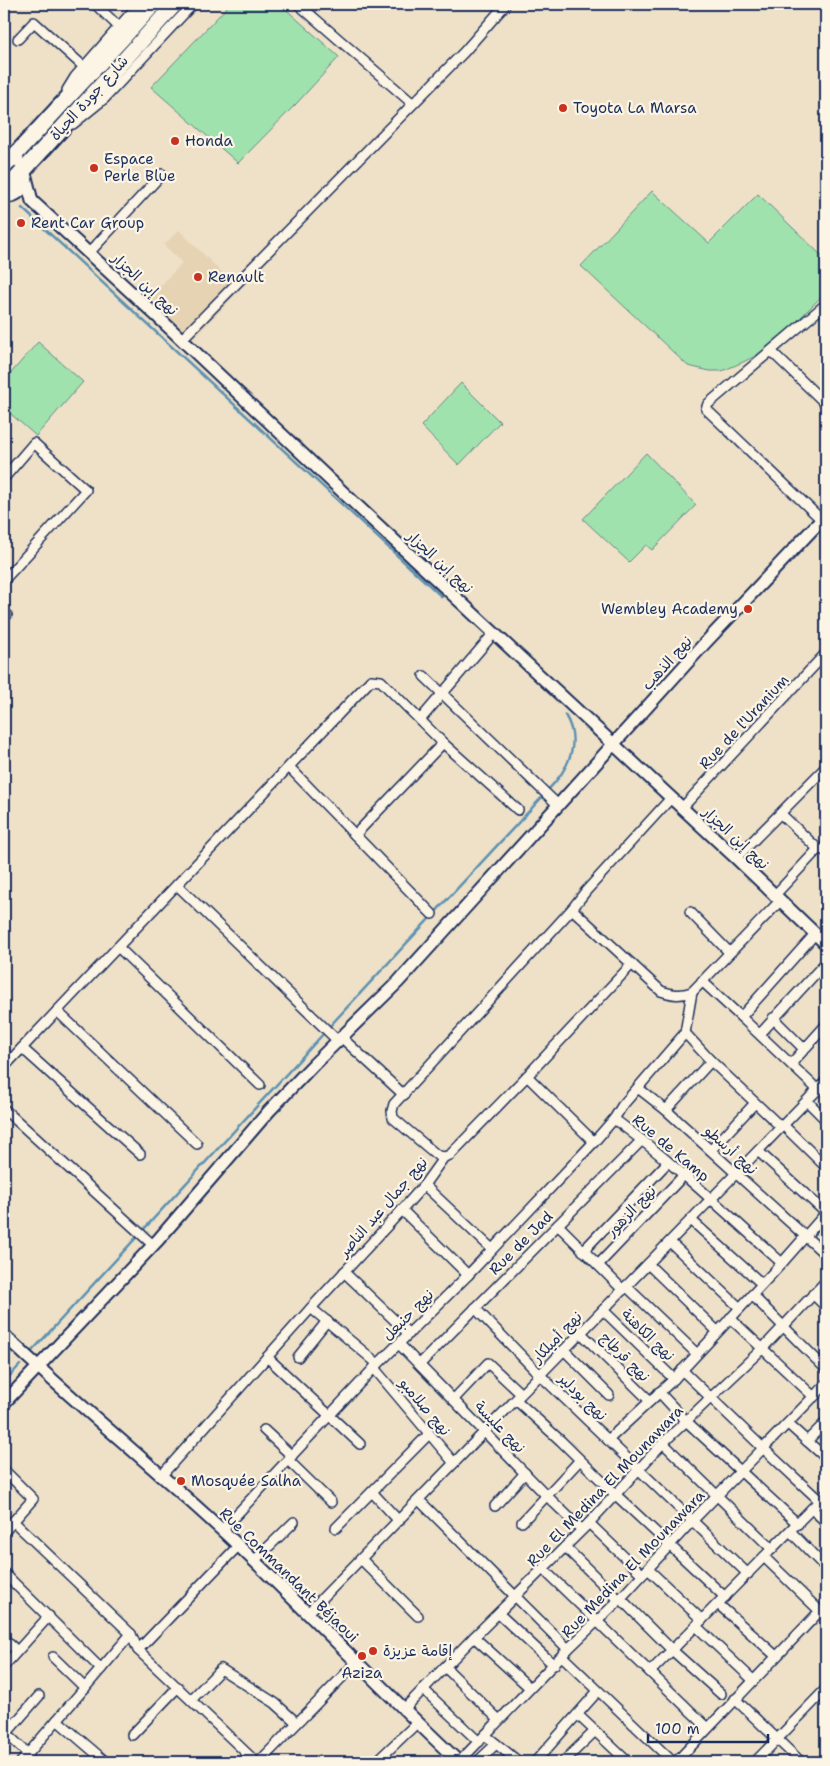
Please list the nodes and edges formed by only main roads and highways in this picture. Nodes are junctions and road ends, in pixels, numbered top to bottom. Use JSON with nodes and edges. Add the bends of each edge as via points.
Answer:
{"nodes":[{"id":1,"x":154,"y":4,"type":"edge"},
{"id":2,"x":175,"y":4,"type":"edge"},
{"id":3,"x":7,"y":160,"type":"edge"},
{"id":4,"x":6,"y":196,"type":"edge"}],
"edges":[{"from":1,"to":3,"type":"highway","name":"شارع جودة الحياة"},
{"from":2,"to":4,"type":"highway","name":"شارع جودة الحياة","via":[[57,132]]}]}
